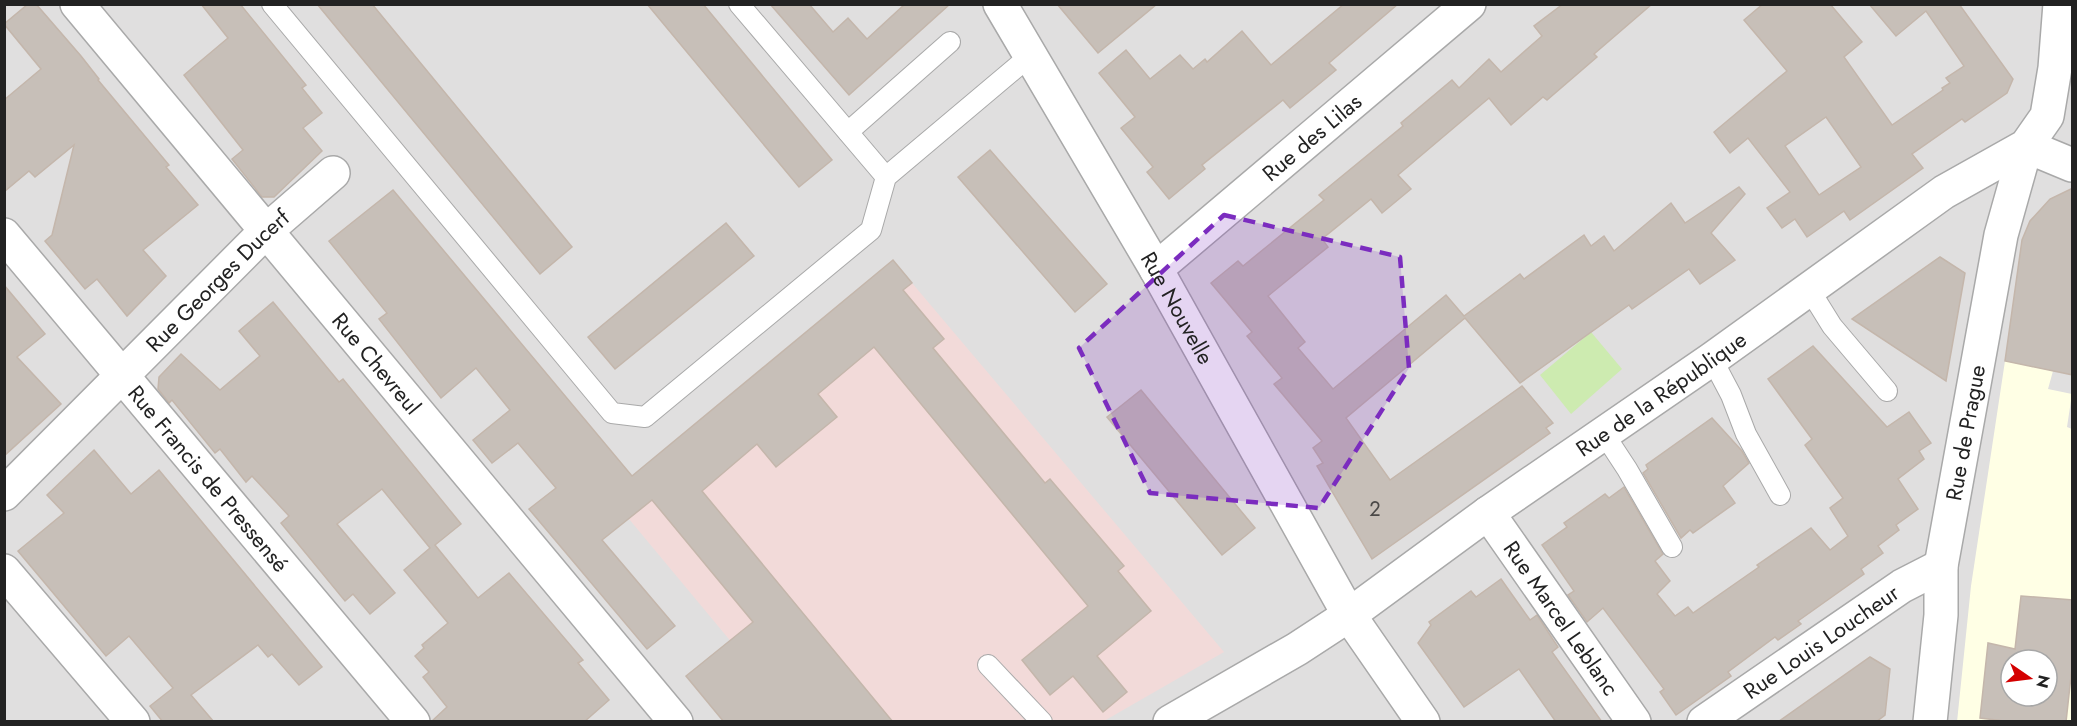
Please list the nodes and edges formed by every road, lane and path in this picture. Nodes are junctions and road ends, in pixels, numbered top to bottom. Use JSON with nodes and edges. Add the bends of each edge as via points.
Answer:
{"nodes":[{"id":1,"x":77,"y":4,"type":"edge"},
{"id":2,"x":272,"y":4,"type":"edge"},
{"id":3,"x":739,"y":4,"type":"edge"},
{"id":4,"x":1000,"y":4,"type":"edge"},
{"id":5,"x":1469,"y":4,"type":"edge"},
{"id":6,"x":2060,"y":4,"type":"edge"},
{"id":7,"x":950,"y":42,"type":"dead end"},
{"id":8,"x":1030,"y":55,"type":"junction"},
{"id":9,"x":848,"y":132,"type":"junction"},
{"id":10,"x":2026,"y":146,"type":"junction"},
{"id":11,"x":2073,"y":165,"type":"edge"},
{"id":12,"x":333,"y":173,"type":"dead end"},
{"id":13,"x":886,"y":177,"type":"junction"},
{"id":14,"x":266,"y":231,"type":"junction"},
{"id":15,"x":4,"y":235,"type":"edge"},
{"id":16,"x":1156,"y":269,"type":"junction"},
{"id":17,"x":1809,"y":289,"type":"junction"},
{"id":18,"x":1712,"y":359,"type":"junction"},
{"id":19,"x":122,"y":375,"type":"junction"},
{"id":20,"x":1887,"y":391,"type":"dead end"},
{"id":21,"x":1604,"y":434,"type":"junction"},
{"id":22,"x":4,"y":494,"type":"edge"},
{"id":23,"x":1780,"y":495,"type":"dead end"},
{"id":24,"x":1488,"y":513,"type":"junction"},
{"id":25,"x":1672,"y":547,"type":"dead end"},
{"id":26,"x":1941,"y":566,"type":"junction"},
{"id":27,"x":4,"y":571,"type":"edge"},
{"id":28,"x":1349,"y":615,"type":"junction"},
{"id":29,"x":988,"y":665,"type":"dead end"},
{"id":30,"x":133,"y":722,"type":"edge"},
{"id":31,"x":413,"y":722,"type":"edge"},
{"id":32,"x":676,"y":722,"type":"edge"},
{"id":33,"x":1042,"y":722,"type":"edge"},
{"id":34,"x":1170,"y":722,"type":"edge"},
{"id":35,"x":1423,"y":722,"type":"edge"},
{"id":36,"x":1634,"y":722,"type":"edge"},
{"id":37,"x":1704,"y":722,"type":"edge"},
{"id":38,"x":1930,"y":722,"type":"edge"}],
"edges":[{"from":1,"to":14,"type":"street","name":"Rue Chevreul"},
{"from":2,"to":13,"type":"lane","via":[[612,412],[645,417],[871,230]]},
{"from":3,"to":9,"type":"lane"},
{"from":4,"to":8,"type":"street","name":"Rue Nouvelle"},
{"from":5,"to":16,"type":"street","name":"Rue des Lilas"},
{"from":6,"to":10,"type":"street","name":"Rue de la République","via":[[2047,116]]},
{"from":7,"to":9,"type":"lane"},
{"from":8,"to":13,"type":"lane"},
{"from":8,"to":16,"type":"street","name":"Rue Nouvelle"},
{"from":9,"to":13,"type":"lane"},
{"from":10,"to":11,"type":"street"},
{"from":10,"to":17,"type":"street","name":"Rue de la République","via":[[1944,192]]},
{"from":10,"to":26,"type":"street","name":"Rue de Prague","via":[[2001,235]]},
{"from":12,"to":14,"type":"street","name":"Rue Georges Ducerf"},
{"from":14,"to":19,"type":"street","name":"Rue Georges Ducerf"},
{"from":14,"to":32,"type":"street","name":"Rue Chevreul"},
{"from":15,"to":19,"type":"street","name":"Rue Francis de Pressensé"},
{"from":16,"to":28,"type":"street","name":"Rue Nouvelle"},
{"from":17,"to":18,"type":"street","name":"Rue de la République"},
{"from":17,"to":20,"type":"lane","via":[[1832,326]]},
{"from":18,"to":21,"type":"street","name":"Rue de la République"},
{"from":18,"to":23,"type":"lane","via":[[1746,434]]},
{"from":19,"to":22,"type":"street","name":"Rue Georges Ducerf"},
{"from":19,"to":31,"type":"street","name":"Rue Francis de Pressensé"},
{"from":21,"to":24,"type":"street","name":"Rue de la République"},
{"from":21,"to":25,"type":"lane"},
{"from":24,"to":28,"type":"street","name":"Rue de la République"},
{"from":24,"to":36,"type":"street","name":"Rue Marcel Leblanc"},
{"from":26,"to":37,"type":"street","name":"Rue Louis Loucheur","via":[[1902,586]]},
{"from":26,"to":38,"type":"street","name":"Rue de Prague","via":[[1941,615]]},
{"from":27,"to":30,"type":"street"},
{"from":28,"to":34,"type":"street","name":"Rue de la République"},
{"from":28,"to":35,"type":"street","name":"Rue Nouvelle"},
{"from":29,"to":33,"type":"lane"}]}
